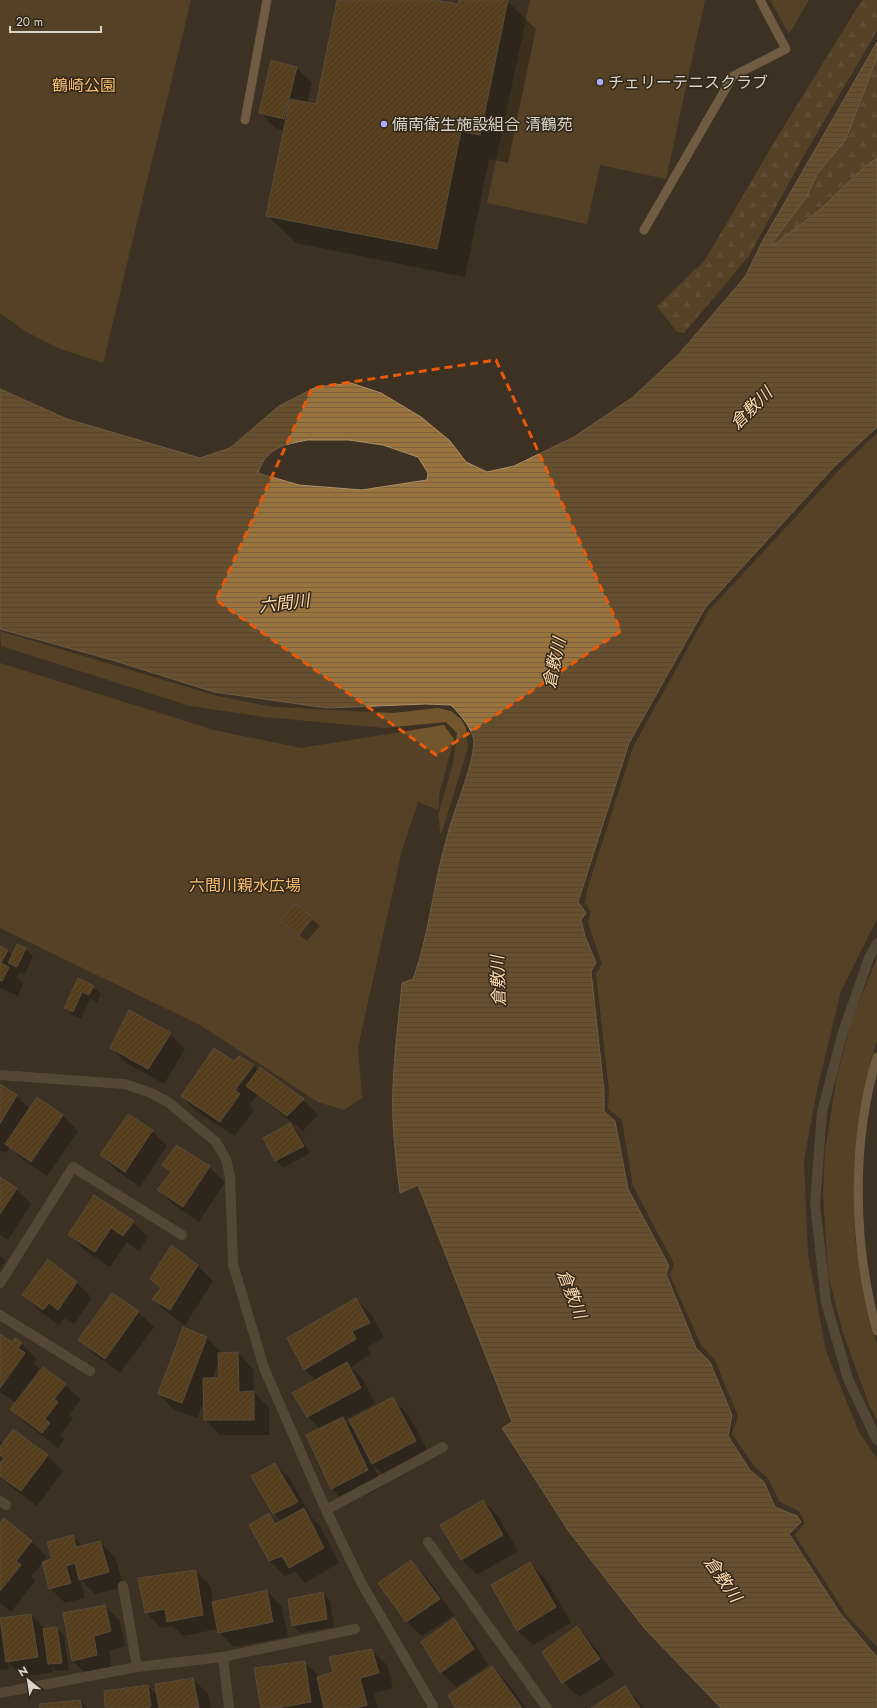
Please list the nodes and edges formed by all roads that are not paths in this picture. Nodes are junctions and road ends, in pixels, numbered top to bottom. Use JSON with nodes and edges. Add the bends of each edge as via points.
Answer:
{"nodes":[{"id":1,"x":877,"y":943,"type":"edge"},
{"id":2,"x":0,"y":1075,"type":"edge"},
{"id":3,"x":182,"y":1234,"type":"dead end"},
{"id":4,"x":0,"y":1283,"type":"edge"},
{"id":5,"x":0,"y":1315,"type":"edge"},
{"id":6,"x":90,"y":1371,"type":"dead end"},
{"id":7,"x":877,"y":1440,"type":"edge"},
{"id":8,"x":443,"y":1447,"type":"dead end"},
{"id":9,"x":326,"y":1510,"type":"junction"},
{"id":10,"x":428,"y":1542,"type":"dead end"},
{"id":11,"x":123,"y":1586,"type":"dead end"},
{"id":12,"x":355,"y":1629,"type":"dead end"},
{"id":13,"x":223,"y":1657,"type":"junction"},
{"id":14,"x":137,"y":1667,"type":"junction"},
{"id":15,"x":0,"y":1693,"type":"edge"},
{"id":16,"x":229,"y":1708,"type":"edge"},
{"id":17,"x":432,"y":1708,"type":"edge"},
{"id":18,"x":547,"y":1708,"type":"edge"}],
"edges":[{"from":1,"to":7,"type":"street","via":[[869,958],[842,1035],[822,1112],[815,1204],[826,1302],[848,1379]]},
{"from":2,"to":9,"type":"street","via":[[124,1084],[149,1092],[168,1102],[216,1142],[226,1158],[230,1177],[233,1264],[264,1368]]},
{"from":3,"to":4,"type":"street","via":[[73,1167]]},
{"from":5,"to":6,"type":"street"},
{"from":8,"to":9,"type":"street"},
{"from":9,"to":17,"type":"street","via":[[362,1584]]},
{"from":10,"to":18,"type":"street"},
{"from":11,"to":14,"type":"street"},
{"from":12,"to":13,"type":"street"},
{"from":13,"to":14,"type":"street"},
{"from":13,"to":16,"type":"street"},
{"from":14,"to":15,"type":"street"}]}
